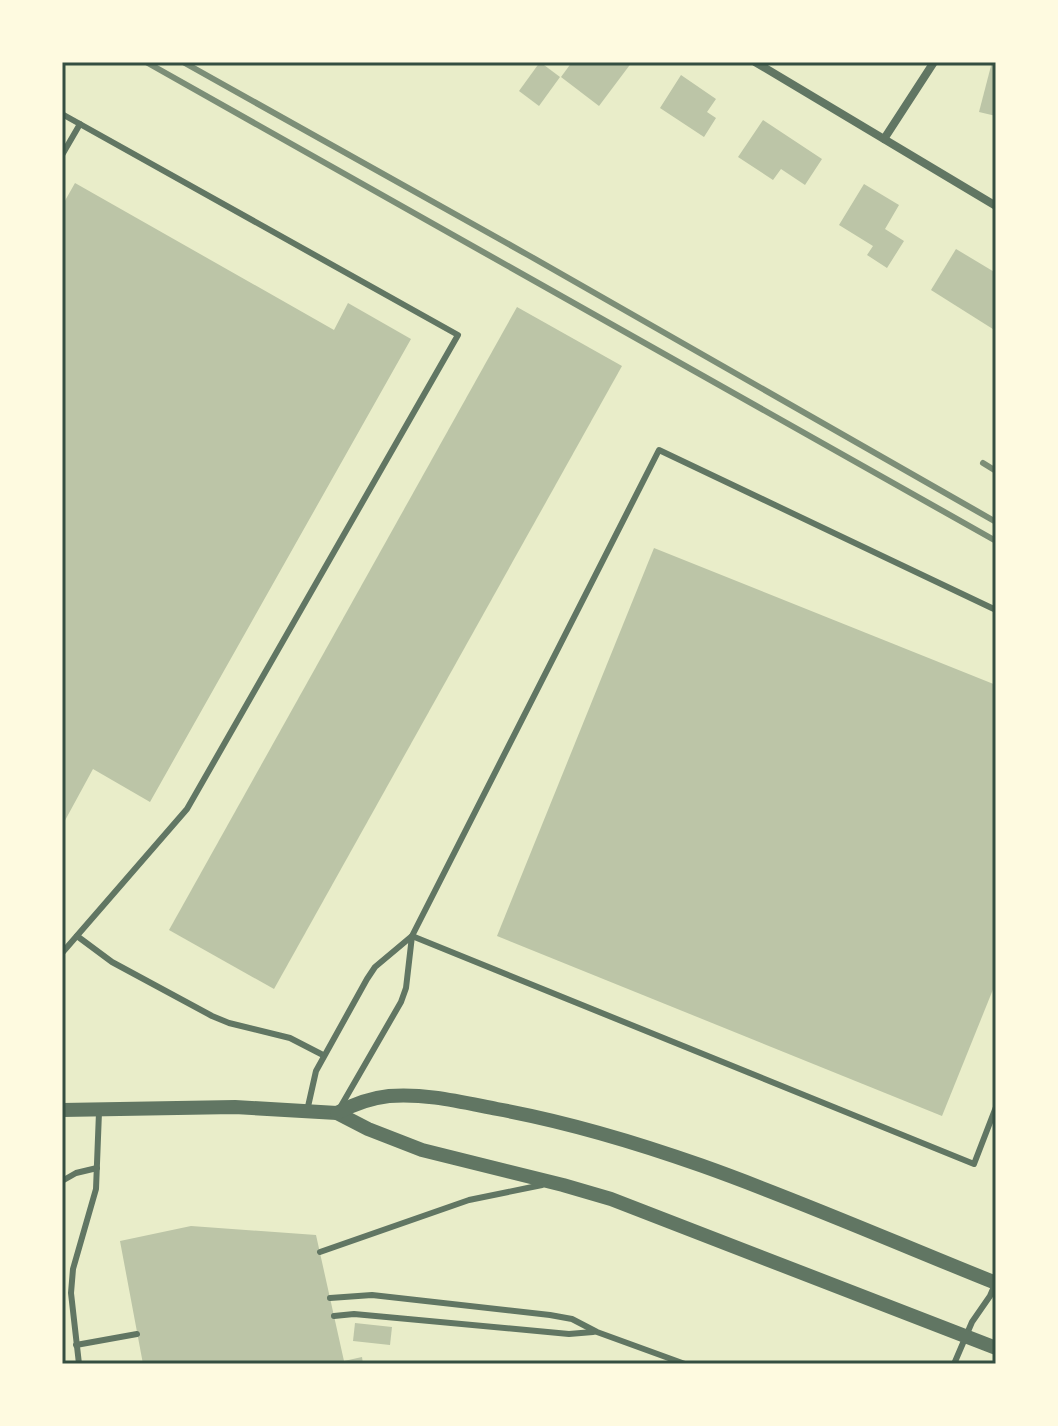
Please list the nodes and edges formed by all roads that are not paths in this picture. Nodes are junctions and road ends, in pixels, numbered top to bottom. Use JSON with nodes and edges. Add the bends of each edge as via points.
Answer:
{"nodes":[{"id":1,"x":755,"y":62,"type":"edge"},
{"id":2,"x":934,"y":62,"type":"edge"},
{"id":3,"x":62,"y":114,"type":"edge"},
{"id":4,"x":80,"y":124,"type":"junction"},
{"id":5,"x":884,"y":139,"type":"junction"},
{"id":6,"x":62,"y":155,"type":"edge"},
{"id":7,"x":996,"y":206,"type":"edge"},
{"id":8,"x":996,"y":610,"type":"edge"},
{"id":9,"x":77,"y":936,"type":"junction"},
{"id":10,"x":412,"y":936,"type":"junction"},
{"id":11,"x":62,"y":953,"type":"edge"},
{"id":12,"x":323,"y":1055,"type":"junction"},
{"id":13,"x":996,"y":1107,"type":"edge"},
{"id":14,"x":99,"y":1109,"type":"junction"},
{"id":15,"x":62,"y":1110,"type":"edge"},
{"id":16,"x":307,"y":1111,"type":"junction"},
{"id":17,"x":337,"y":1113,"type":"junction"},
{"id":18,"x":97,"y":1168,"type":"junction"},
{"id":19,"x":62,"y":1181,"type":"edge"},
{"id":20,"x":563,"y":1185,"type":"junction"},
{"id":21,"x":320,"y":1252,"type":"dead end"},
{"id":22,"x":996,"y":1283,"type":"edge"},
{"id":23,"x":330,"y":1298,"type":"dead end"},
{"id":24,"x":334,"y":1316,"type":"dead end"},
{"id":25,"x":597,"y":1332,"type":"junction"},
{"id":26,"x":137,"y":1334,"type":"dead end"},
{"id":27,"x":965,"y":1336,"type":"junction"},
{"id":28,"x":76,"y":1345,"type":"junction"},
{"id":29,"x":996,"y":1348,"type":"edge"},
{"id":30,"x":79,"y":1364,"type":"edge"},
{"id":31,"x":685,"y":1364,"type":"edge"},
{"id":32,"x":954,"y":1364,"type":"edge"}],
"edges":[{"from":1,"to":5,"type":"street"},
{"from":2,"to":5,"type":"street"},
{"from":3,"to":4,"type":"lane"},
{"from":4,"to":6,"type":"lane"},
{"from":4,"to":9,"type":"lane","via":[[458,335],[187,809]]},
{"from":5,"to":7,"type":"street"},
{"from":8,"to":10,"type":"lane","via":[[659,450]]},
{"from":9,"to":11,"type":"lane"},
{"from":9,"to":12,"type":"lane","via":[[112,962],[212,1016],[279,1034]]},
{"from":10,"to":12,"type":"lane","via":[[375,967]]},
{"from":10,"to":13,"type":"lane","via":[[974,1164]]},
{"from":10,"to":17,"type":"lane","via":[[401,1002]]},
{"from":12,"to":16,"type":"lane"},
{"from":14,"to":15,"type":"street"},
{"from":14,"to":16,"type":"street"},
{"from":14,"to":18,"type":"lane"},
{"from":16,"to":17,"type":"street"},
{"from":17,"to":20,"type":"street","via":[[422,1150]]},
{"from":17,"to":22,"type":"street","via":[[372,1099],[427,1096],[576,1126],[728,1176]]},
{"from":18,"to":19,"type":"lane"},
{"from":18,"to":28,"type":"lane","via":[[93,1206],[73,1269]]},
{"from":20,"to":21,"type":"lane","via":[[528,1186],[469,1200]]},
{"from":20,"to":27,"type":"street"},
{"from":22,"to":27,"type":"lane"},
{"from":23,"to":25,"type":"lane","via":[[372,1295],[503,1308],[572,1319]]},
{"from":24,"to":25,"type":"lane"},
{"from":25,"to":31,"type":"lane"},
{"from":26,"to":28,"type":"lane"},
{"from":27,"to":29,"type":"street"},
{"from":27,"to":32,"type":"lane"},
{"from":28,"to":30,"type":"lane"}]}
